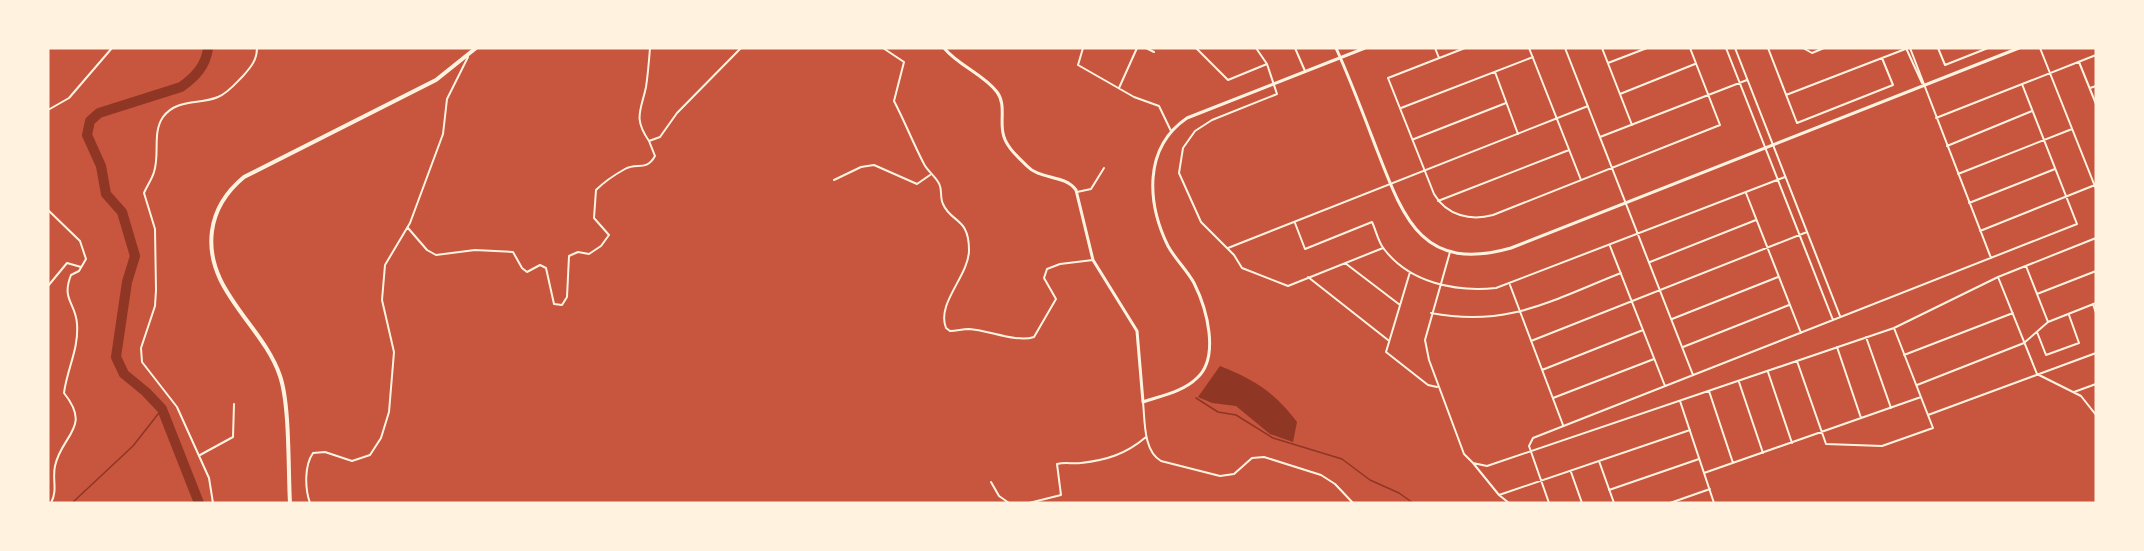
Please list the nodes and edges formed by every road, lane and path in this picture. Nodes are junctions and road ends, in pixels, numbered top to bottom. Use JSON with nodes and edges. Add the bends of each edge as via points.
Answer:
{"nodes":[{"id":1,"x":112,"y":48,"type":"edge"},
{"id":2,"x":257,"y":48,"type":"edge"},
{"id":3,"x":476,"y":48,"type":"edge"},
{"id":4,"x":650,"y":48,"type":"edge"},
{"id":5,"x":741,"y":48,"type":"edge"},
{"id":6,"x":883,"y":48,"type":"edge"},
{"id":7,"x":944,"y":48,"type":"edge"},
{"id":8,"x":1083,"y":48,"type":"edge"},
{"id":9,"x":1137,"y":48,"type":"edge"},
{"id":10,"x":1146,"y":48,"type":"edge"},
{"id":11,"x":1196,"y":48,"type":"edge"},
{"id":12,"x":1256,"y":48,"type":"edge"},
{"id":13,"x":1295,"y":48,"type":"edge"},
{"id":14,"x":1336,"y":48,"type":"edge"},
{"id":15,"x":1365,"y":48,"type":"edge"},
{"id":16,"x":1435,"y":48,"type":"edge"},
{"id":17,"x":1465,"y":48,"type":"edge"},
{"id":18,"x":1529,"y":48,"type":"edge"},
{"id":19,"x":1565,"y":48,"type":"edge"},
{"id":20,"x":1602,"y":48,"type":"edge"},
{"id":21,"x":1647,"y":48,"type":"edge"},
{"id":22,"x":1690,"y":48,"type":"edge"},
{"id":23,"x":1726,"y":48,"type":"edge"},
{"id":24,"x":1735,"y":48,"type":"edge"},
{"id":25,"x":1768,"y":48,"type":"edge"},
{"id":26,"x":1803,"y":48,"type":"edge"},
{"id":27,"x":1824,"y":48,"type":"edge"},
{"id":28,"x":1908,"y":48,"type":"edge"},
{"id":29,"x":1938,"y":48,"type":"edge"},
{"id":30,"x":1988,"y":48,"type":"edge"},
{"id":31,"x":2019,"y":48,"type":"edge"},
{"id":32,"x":2040,"y":48,"type":"edge"},
{"id":33,"x":1154,"y":51,"type":"dead end"},
{"id":34,"x":2096,"y":55,"type":"edge"},
{"id":35,"x":468,"y":57,"type":"junction"},
{"id":36,"x":1533,"y":57,"type":"junction"},
{"id":37,"x":1340,"y":58,"type":"junction"},
{"id":38,"x":1439,"y":58,"type":"junction"},
{"id":39,"x":1882,"y":58,"type":"junction"},
{"id":40,"x":2079,"y":61,"type":"junction"},
{"id":41,"x":1608,"y":63,"type":"junction"},
{"id":42,"x":1267,"y":64,"type":"junction"},
{"id":43,"x":1696,"y":64,"type":"junction"},
{"id":44,"x":1305,"y":71,"type":"junction"},
{"id":45,"x":1495,"y":72,"type":"junction"},
{"id":46,"x":2050,"y":72,"type":"junction"},
{"id":47,"x":1748,"y":80,"type":"junction"},
{"id":48,"x":1740,"y":82,"type":"junction"},
{"id":49,"x":1275,"y":83,"type":"junction"},
{"id":50,"x":2022,"y":84,"type":"junction"},
{"id":51,"x":1923,"y":86,"type":"junction"},
{"id":52,"x":2096,"y":86,"type":"edge"},
{"id":53,"x":1119,"y":88,"type":"junction"},
{"id":54,"x":2090,"y":88,"type":"junction"},
{"id":55,"x":1620,"y":94,"type":"junction"},
{"id":56,"x":1708,"y":94,"type":"junction"},
{"id":57,"x":1786,"y":95,"type":"junction"},
{"id":58,"x":1506,"y":103,"type":"junction"},
{"id":59,"x":2096,"y":104,"type":"edge"},
{"id":60,"x":1588,"y":106,"type":"junction"},
{"id":61,"x":1400,"y":109,"type":"junction"},
{"id":62,"x":48,"y":110,"type":"edge"},
{"id":63,"x":2032,"y":111,"type":"junction"},
{"id":64,"x":1557,"y":118,"type":"junction"},
{"id":65,"x":1936,"y":118,"type":"junction"},
{"id":66,"x":1632,"y":124,"type":"junction"},
{"id":67,"x":2072,"y":129,"type":"junction"},
{"id":68,"x":1171,"y":131,"type":"junction"},
{"id":69,"x":1518,"y":134,"type":"junction"},
{"id":70,"x":1600,"y":136,"type":"junction"},
{"id":71,"x":1412,"y":139,"type":"junction"},
{"id":72,"x":2043,"y":140,"type":"junction"},
{"id":73,"x":649,"y":141,"type":"junction"},
{"id":74,"x":1773,"y":146,"type":"junction"},
{"id":75,"x":1947,"y":146,"type":"junction"},
{"id":76,"x":1766,"y":148,"type":"junction"},
{"id":77,"x":1569,"y":150,"type":"junction"},
{"id":78,"x":1104,"y":168,"type":"dead end"},
{"id":79,"x":1612,"y":168,"type":"junction"},
{"id":80,"x":2055,"y":169,"type":"junction"},
{"id":81,"x":1425,"y":171,"type":"junction"},
{"id":82,"x":1958,"y":174,"type":"junction"},
{"id":83,"x":930,"y":175,"type":"junction"},
{"id":84,"x":1785,"y":177,"type":"junction"},
{"id":85,"x":1778,"y":179,"type":"junction"},
{"id":86,"x":834,"y":180,"type":"dead end"},
{"id":87,"x":1581,"y":180,"type":"junction"},
{"id":88,"x":48,"y":183,"type":"edge"},
{"id":89,"x":1390,"y":184,"type":"junction"},
{"id":90,"x":2096,"y":186,"type":"edge"},
{"id":91,"x":1077,"y":192,"type":"junction"},
{"id":92,"x":1746,"y":193,"type":"junction"},
{"id":93,"x":2066,"y":197,"type":"junction"},
{"id":94,"x":48,"y":199,"type":"edge"},
{"id":95,"x":1438,"y":201,"type":"junction"},
{"id":96,"x":1626,"y":203,"type":"junction"},
{"id":97,"x":1969,"y":203,"type":"junction"},
{"id":98,"x":48,"y":210,"type":"edge"},
{"id":99,"x":1757,"y":220,"type":"junction"},
{"id":100,"x":1295,"y":223,"type":"junction"},
{"id":101,"x":408,"y":228,"type":"junction"},
{"id":102,"x":1980,"y":231,"type":"junction"},
{"id":103,"x":1807,"y":232,"type":"junction"},
{"id":104,"x":1638,"y":235,"type":"junction"},
{"id":105,"x":1800,"y":235,"type":"junction"},
{"id":106,"x":2096,"y":238,"type":"edge"},
{"id":107,"x":1610,"y":245,"type":"junction"},
{"id":108,"x":1228,"y":248,"type":"junction"},
{"id":109,"x":1383,"y":248,"type":"junction"},
{"id":110,"x":1767,"y":248,"type":"junction"},
{"id":111,"x":1450,"y":252,"type":"junction"},
{"id":112,"x":1991,"y":258,"type":"junction"},
{"id":113,"x":1093,"y":260,"type":"junction"},
{"id":114,"x":1650,"y":262,"type":"junction"},
{"id":115,"x":1345,"y":263,"type":"junction"},
{"id":116,"x":2026,"y":265,"type":"junction"},
{"id":117,"x":81,"y":267,"type":"junction"},
{"id":118,"x":2096,"y":271,"type":"edge"},
{"id":119,"x":1410,"y":272,"type":"junction"},
{"id":120,"x":1621,"y":273,"type":"junction"},
{"id":121,"x":1308,"y":277,"type":"junction"},
{"id":122,"x":1779,"y":277,"type":"junction"},
{"id":123,"x":1998,"y":277,"type":"junction"},
{"id":124,"x":1440,"y":285,"type":"junction"},
{"id":125,"x":1510,"y":285,"type":"junction"},
{"id":126,"x":48,"y":286,"type":"edge"},
{"id":127,"x":1660,"y":290,"type":"junction"},
{"id":128,"x":2037,"y":294,"type":"junction"},
{"id":129,"x":1632,"y":301,"type":"junction"},
{"id":130,"x":2094,"y":304,"type":"edge"},
{"id":131,"x":1401,"y":305,"type":"junction"},
{"id":132,"x":1790,"y":305,"type":"junction"},
{"id":133,"x":1520,"y":312,"type":"junction"},
{"id":134,"x":1431,"y":313,"type":"junction"},
{"id":135,"x":2013,"y":313,"type":"junction"},
{"id":136,"x":2096,"y":313,"type":"edge"},
{"id":137,"x":2068,"y":314,"type":"junction"},
{"id":138,"x":1841,"y":317,"type":"junction"},
{"id":139,"x":1672,"y":320,"type":"junction"},
{"id":140,"x":1833,"y":320,"type":"junction"},
{"id":141,"x":2048,"y":322,"type":"junction"},
{"id":142,"x":1894,"y":328,"type":"junction"},
{"id":143,"x":1643,"y":330,"type":"junction"},
{"id":144,"x":2037,"y":332,"type":"junction"},
{"id":145,"x":1801,"y":333,"type":"junction"},
{"id":146,"x":1866,"y":337,"type":"junction"},
{"id":147,"x":1389,"y":341,"type":"junction"},
{"id":148,"x":1532,"y":341,"type":"junction"},
{"id":149,"x":2024,"y":343,"type":"junction"},
{"id":150,"x":1683,"y":347,"type":"junction"},
{"id":151,"x":1837,"y":347,"type":"junction"},
{"id":152,"x":2096,"y":352,"type":"edge"},
{"id":153,"x":1904,"y":354,"type":"junction"},
{"id":154,"x":1654,"y":358,"type":"junction"},
{"id":155,"x":1797,"y":361,"type":"junction"},
{"id":156,"x":1542,"y":370,"type":"junction"},
{"id":157,"x":1768,"y":371,"type":"junction"},
{"id":158,"x":2037,"y":374,"type":"junction"},
{"id":159,"x":1693,"y":375,"type":"junction"},
{"id":160,"x":1738,"y":381,"type":"junction"},
{"id":161,"x":2096,"y":384,"type":"edge"},
{"id":162,"x":1916,"y":385,"type":"junction"},
{"id":163,"x":1665,"y":386,"type":"junction"},
{"id":164,"x":1439,"y":388,"type":"junction"},
{"id":165,"x":1709,"y":391,"type":"junction"},
{"id":166,"x":2074,"y":392,"type":"junction"},
{"id":167,"x":1921,"y":397,"type":"junction"},
{"id":168,"x":1553,"y":398,"type":"junction"},
{"id":169,"x":1680,"y":401,"type":"junction"},
{"id":170,"x":1143,"y":402,"type":"junction"},
{"id":171,"x":234,"y":405,"type":"dead end"},
{"id":172,"x":1891,"y":408,"type":"junction"},
{"id":173,"x":1928,"y":415,"type":"junction"},
{"id":174,"x":2096,"y":415,"type":"edge"},
{"id":175,"x":1861,"y":418,"type":"junction"},
{"id":176,"x":1564,"y":426,"type":"junction"},
{"id":177,"x":1690,"y":430,"type":"junction"},
{"id":178,"x":1822,"y":432,"type":"junction"},
{"id":179,"x":1147,"y":437,"type":"junction"},
{"id":180,"x":1792,"y":443,"type":"junction"},
{"id":181,"x":1532,"y":452,"type":"junction"},
{"id":182,"x":1763,"y":453,"type":"junction"},
{"id":183,"x":200,"y":455,"type":"junction"},
{"id":184,"x":1699,"y":459,"type":"junction"},
{"id":185,"x":1599,"y":461,"type":"junction"},
{"id":186,"x":1733,"y":463,"type":"junction"},
{"id":187,"x":1473,"y":464,"type":"junction"},
{"id":188,"x":1571,"y":471,"type":"junction"},
{"id":189,"x":1704,"y":472,"type":"junction"},
{"id":190,"x":991,"y":482,"type":"dead end"},
{"id":191,"x":1541,"y":482,"type":"junction"},
{"id":192,"x":1710,"y":489,"type":"junction"},
{"id":193,"x":1609,"y":490,"type":"junction"},
{"id":194,"x":1499,"y":495,"type":"junction"},
{"id":195,"x":51,"y":503,"type":"edge"},
{"id":196,"x":213,"y":503,"type":"edge"},
{"id":197,"x":290,"y":503,"type":"edge"},
{"id":198,"x":310,"y":503,"type":"edge"},
{"id":199,"x":1009,"y":503,"type":"edge"},
{"id":200,"x":1018,"y":503,"type":"edge"},
{"id":201,"x":1024,"y":503,"type":"edge"},
{"id":202,"x":1029,"y":503,"type":"edge"},
{"id":203,"x":1353,"y":503,"type":"edge"},
{"id":204,"x":1509,"y":503,"type":"edge"},
{"id":205,"x":1550,"y":503,"type":"edge"},
{"id":206,"x":1582,"y":503,"type":"edge"},
{"id":207,"x":1614,"y":503,"type":"edge"},
{"id":208,"x":1670,"y":503,"type":"edge"},
{"id":209,"x":1714,"y":503,"type":"edge"}],
"edges":[{"from":1,"to":62,"type":"street","via":[[110,55],[92,69],[65,103]]},
{"from":2,"to":183,"type":"street","via":[[252,66],[229,91],[216,98],[186,102],[162,118],[157,130],[154,173],[144,193],[155,229],[156,290],[155,306],[141,348],[142,362],[177,407]]},
{"from":3,"to":35,"type":"main road"},
{"from":4,"to":73,"type":"street","via":[[639,119]]},
{"from":5,"to":73,"type":"street","via":[[676,113],[660,137]]},
{"from":6,"to":83,"type":"street","via":[[904,62],[894,101]]},
{"from":7,"to":91,"type":"street","via":[[998,92],[1004,138],[1027,166],[1069,183]]},
{"from":8,"to":53,"type":"street","via":[[1078,65]]},
{"from":9,"to":53,"type":"street"},
{"from":10,"to":33,"type":"street"},
{"from":11,"to":42,"type":"street","via":[[1228,80]]},
{"from":12,"to":42,"type":"street"},
{"from":13,"to":44,"type":"street"},
{"from":14,"to":37,"type":"street"},
{"from":15,"to":37,"type":"street"},
{"from":16,"to":38,"type":"street"},
{"from":17,"to":38,"type":"street"},
{"from":18,"to":36,"type":"street"},
{"from":19,"to":60,"type":"street"},
{"from":20,"to":41,"type":"street"},
{"from":21,"to":41,"type":"street"},
{"from":22,"to":43,"type":"street"},
{"from":23,"to":48,"type":"street"},
{"from":24,"to":47,"type":"street"},
{"from":25,"to":57,"type":"street"},
{"from":26,"to":27,"type":"street","via":[[1812,53]]},
{"from":28,"to":39,"type":"street"},
{"from":28,"to":51,"type":"street"},
{"from":29,"to":30,"type":"street","via":[[1945,65]]},
{"from":31,"to":51,"type":"street"},
{"from":32,"to":46,"type":"street"},
{"from":34,"to":40,"type":"street"},
{"from":35,"to":101,"type":"street","via":[[447,99],[443,134]]},
{"from":35,"to":197,"type":"main road","via":[[436,80],[244,177],[223,200],[215,216],[211,248],[218,276],[268,350],[282,381]]},
{"from":36,"to":45,"type":"street"},
{"from":36,"to":64,"type":"street"},
{"from":37,"to":44,"type":"street"},
{"from":37,"to":89,"type":"street"},
{"from":38,"to":61,"type":"street","via":[[1388,78]]},
{"from":39,"to":57,"type":"street"},
{"from":39,"to":57,"type":"street","via":[[1893,85],[1797,123]]},
{"from":40,"to":46,"type":"street"},
{"from":40,"to":54,"type":"street"},
{"from":41,"to":55,"type":"street"},
{"from":42,"to":49,"type":"street"},
{"from":43,"to":55,"type":"street"},
{"from":43,"to":56,"type":"street"},
{"from":44,"to":49,"type":"street"},
{"from":45,"to":58,"type":"street"},
{"from":45,"to":61,"type":"street"},
{"from":46,"to":50,"type":"street"},
{"from":46,"to":67,"type":"street"},
{"from":47,"to":48,"type":"street"},
{"from":47,"to":74,"type":"street"},
{"from":48,"to":56,"type":"street"},
{"from":48,"to":76,"type":"street"},
{"from":49,"to":68,"type":"street","via":[[1187,118]]},
{"from":49,"to":108,"type":"street","via":[[1277,92],[1273,98],[1203,124],[1188,139],[1180,157],[1181,181],[1195,213]]},
{"from":50,"to":63,"type":"street"},
{"from":50,"to":65,"type":"street"},
{"from":51,"to":65,"type":"street"},
{"from":51,"to":74,"type":"street"},
{"from":52,"to":54,"type":"street"},
{"from":53,"to":68,"type":"street","via":[[1159,106]]},
{"from":54,"to":59,"type":"street"},
{"from":55,"to":66,"type":"street"},
{"from":56,"to":66,"type":"street"},
{"from":56,"to":79,"type":"street","via":[[1720,124]]},
{"from":58,"to":69,"type":"street"},
{"from":58,"to":71,"type":"street"},
{"from":60,"to":64,"type":"street"},
{"from":60,"to":70,"type":"street"},
{"from":61,"to":71,"type":"street"},
{"from":63,"to":72,"type":"street"},
{"from":63,"to":75,"type":"street"},
{"from":64,"to":69,"type":"street"},
{"from":64,"to":77,"type":"street"},
{"from":65,"to":75,"type":"street"},
{"from":66,"to":70,"type":"street"},
{"from":67,"to":72,"type":"street"},
{"from":67,"to":90,"type":"street"},
{"from":68,"to":170,"type":"street","via":[[1154,162],[1153,186],[1164,236],[1200,296],[1209,357],[1194,381]]},
{"from":69,"to":81,"type":"street"},
{"from":70,"to":79,"type":"street"},
{"from":71,"to":81,"type":"street"},
{"from":72,"to":80,"type":"street"},
{"from":72,"to":82,"type":"street"},
{"from":73,"to":101,"type":"street","via":[[655,156],[650,164],[628,168],[596,190],[594,218],[609,235],[588,254],[578,252],[569,256],[567,297],[562,305],[554,304],[546,268],[540,265],[527,272],[513,252],[475,250],[436,255]]},
{"from":74,"to":76,"type":"street"},
{"from":74,"to":84,"type":"street"},
{"from":75,"to":82,"type":"street"},
{"from":76,"to":85,"type":"street"},
{"from":76,"to":96,"type":"street"},
{"from":77,"to":87,"type":"street"},
{"from":77,"to":95,"type":"street"},
{"from":78,"to":91,"type":"street","via":[[1091,189]]},
{"from":79,"to":87,"type":"street"},
{"from":79,"to":96,"type":"street"},
{"from":80,"to":93,"type":"street"},
{"from":80,"to":97,"type":"street"},
{"from":81,"to":89,"type":"street"},
{"from":81,"to":95,"type":"street"},
{"from":82,"to":97,"type":"street"},
{"from":83,"to":86,"type":"street","via":[[917,184],[880,166],[868,165]]},
{"from":83,"to":113,"type":"street","via":[[939,183],[945,208],[958,218],[968,236],[965,268],[944,313],[950,331],[969,329],[1019,339],[1034,336],[1056,298],[1044,278],[1047,269]]},
{"from":84,"to":85,"type":"street"},
{"from":84,"to":103,"type":"street"},
{"from":85,"to":92,"type":"street"},
{"from":85,"to":105,"type":"street"},
{"from":87,"to":95,"type":"street","via":[[1482,218],[1456,214]]},
{"from":88,"to":94,"type":"street"},
{"from":89,"to":100,"type":"street"},
{"from":89,"to":111,"type":"street","via":[[1405,218],[1431,242]]},
{"from":90,"to":93,"type":"street"},
{"from":91,"to":113,"type":"street"},
{"from":92,"to":99,"type":"street"},
{"from":92,"to":104,"type":"street"},
{"from":93,"to":102,"type":"street"},
{"from":93,"to":112,"type":"street","via":[[2077,224]]},
{"from":96,"to":104,"type":"street"},
{"from":96,"to":111,"type":"street","via":[[1497,252],[1476,256]]},
{"from":97,"to":102,"type":"street"},
{"from":98,"to":117,"type":"street","via":[[80,241],[86,259]]},
{"from":99,"to":110,"type":"street"},
{"from":99,"to":114,"type":"street"},
{"from":100,"to":108,"type":"street"},
{"from":100,"to":109,"type":"street","via":[[1305,249],[1372,222]]},
{"from":101,"to":198,"type":"street","via":[[383,273],[382,300],[394,352],[386,426],[374,451],[363,458],[346,460],[325,452],[313,453],[306,486]]},
{"from":102,"to":112,"type":"street"},
{"from":103,"to":105,"type":"street"},
{"from":103,"to":138,"type":"street"},
{"from":104,"to":107,"type":"street"},
{"from":104,"to":114,"type":"street"},
{"from":105,"to":110,"type":"street"},
{"from":105,"to":140,"type":"street"},
{"from":106,"to":116,"type":"street"},
{"from":107,"to":120,"type":"street"},
{"from":107,"to":125,"type":"street"},
{"from":108,"to":121,"type":"street","via":[[1242,268],[1288,286]]},
{"from":109,"to":115,"type":"street"},
{"from":109,"to":119,"type":"street"},
{"from":110,"to":122,"type":"street"},
{"from":110,"to":127,"type":"street"},
{"from":111,"to":124,"type":"street"},
{"from":112,"to":138,"type":"street"},
{"from":113,"to":170,"type":"street","via":[[1137,331]]},
{"from":114,"to":127,"type":"street"},
{"from":115,"to":121,"type":"street"},
{"from":115,"to":131,"type":"street"},
{"from":116,"to":123,"type":"street"},
{"from":116,"to":128,"type":"street"},
{"from":117,"to":126,"type":"street","via":[[67,262]]},
{"from":117,"to":195,"type":"street","via":[[71,275],[66,289],[78,324],[75,359],[64,393],[75,406],[75,430],[59,453]]},
{"from":118,"to":128,"type":"street"},
{"from":119,"to":124,"type":"street"},
{"from":119,"to":131,"type":"street"},
{"from":120,"to":129,"type":"street"},
{"from":120,"to":133,"type":"street"},
{"from":121,"to":147,"type":"street"},
{"from":122,"to":132,"type":"street"},
{"from":122,"to":139,"type":"street"},
{"from":123,"to":135,"type":"street"},
{"from":123,"to":142,"type":"street"},
{"from":124,"to":125,"type":"street","via":[[1472,290]]},
{"from":124,"to":134,"type":"street"},
{"from":125,"to":133,"type":"street"},
{"from":127,"to":129,"type":"street"},
{"from":127,"to":139,"type":"street"},
{"from":128,"to":141,"type":"street"},
{"from":129,"to":143,"type":"street"},
{"from":129,"to":148,"type":"street"},
{"from":130,"to":136,"type":"street"},
{"from":130,"to":137,"type":"street"},
{"from":131,"to":147,"type":"street"},
{"from":132,"to":145,"type":"street"},
{"from":132,"to":150,"type":"street"},
{"from":133,"to":134,"type":"street","via":[[1471,319]]},
{"from":133,"to":148,"type":"street"},
{"from":134,"to":164,"type":"street","via":[[1426,351]]},
{"from":135,"to":149,"type":"street"},
{"from":135,"to":153,"type":"street"},
{"from":137,"to":141,"type":"street"},
{"from":137,"to":144,"type":"street","via":[[2079,343],[2046,355]]},
{"from":138,"to":140,"type":"street"},
{"from":139,"to":150,"type":"street"},
{"from":140,"to":145,"type":"street"},
{"from":141,"to":144,"type":"street"},
{"from":142,"to":146,"type":"street"},
{"from":142,"to":153,"type":"street"},
{"from":143,"to":154,"type":"street"},
{"from":143,"to":156,"type":"street"},
{"from":144,"to":149,"type":"street"},
{"from":145,"to":159,"type":"street"},
{"from":146,"to":151,"type":"street"},
{"from":146,"to":172,"type":"street"},
{"from":147,"to":164,"type":"street","via":[[1386,352],[1428,385]]},
{"from":148,"to":156,"type":"street"},
{"from":149,"to":158,"type":"street"},
{"from":149,"to":162,"type":"street"},
{"from":150,"to":159,"type":"street"},
{"from":151,"to":155,"type":"street"},
{"from":151,"to":175,"type":"street"},
{"from":152,"to":158,"type":"street"},
{"from":153,"to":162,"type":"street"},
{"from":154,"to":163,"type":"street"},
{"from":154,"to":168,"type":"street"},
{"from":155,"to":157,"type":"street"},
{"from":155,"to":178,"type":"street"},
{"from":156,"to":168,"type":"street"},
{"from":157,"to":160,"type":"street"},
{"from":157,"to":180,"type":"street"},
{"from":158,"to":166,"type":"street"},
{"from":158,"to":173,"type":"street"},
{"from":159,"to":163,"type":"street"},
{"from":160,"to":165,"type":"street"},
{"from":160,"to":182,"type":"street"},
{"from":161,"to":166,"type":"street"},
{"from":162,"to":167,"type":"street"},
{"from":163,"to":176,"type":"street"},
{"from":164,"to":187,"type":"street","via":[[1464,454]]},
{"from":165,"to":169,"type":"street"},
{"from":165,"to":186,"type":"street"},
{"from":166,"to":174,"type":"street","via":[[2086,400]]},
{"from":167,"to":172,"type":"street"},
{"from":167,"to":173,"type":"street"},
{"from":168,"to":176,"type":"street"},
{"from":169,"to":177,"type":"street"},
{"from":169,"to":181,"type":"street"},
{"from":170,"to":179,"type":"street"},
{"from":171,"to":183,"type":"street","via":[[233,437]]},
{"from":172,"to":175,"type":"street"},
{"from":173,"to":178,"type":"street","via":[[1933,428],[1882,446],[1826,444]]},
{"from":175,"to":178,"type":"street"},
{"from":176,"to":181,"type":"street","via":[[1533,438],[1529,446]]},
{"from":177,"to":184,"type":"street"},
{"from":177,"to":185,"type":"street"},
{"from":178,"to":180,"type":"street"},
{"from":179,"to":202,"type":"street","via":[[1113,458],[1057,464],[1061,495]]},
{"from":179,"to":203,"type":"street","via":[[1156,459],[1173,466],[1228,475],[1239,471],[1252,458],[1264,457],[1321,475]]},
{"from":180,"to":182,"type":"street"},
{"from":181,"to":187,"type":"street","via":[[1487,466]]},
{"from":181,"to":191,"type":"street"},
{"from":182,"to":186,"type":"street"},
{"from":183,"to":196,"type":"street"},
{"from":184,"to":189,"type":"street"},
{"from":184,"to":193,"type":"street"},
{"from":185,"to":188,"type":"street"},
{"from":185,"to":193,"type":"street"},
{"from":186,"to":189,"type":"street"},
{"from":187,"to":194,"type":"street"},
{"from":188,"to":191,"type":"street"},
{"from":188,"to":206,"type":"street"},
{"from":189,"to":192,"type":"street"},
{"from":190,"to":199,"type":"street","via":[[999,496]]},
{"from":191,"to":194,"type":"street"},
{"from":191,"to":205,"type":"street"},
{"from":192,"to":208,"type":"street"},
{"from":192,"to":209,"type":"street"},
{"from":193,"to":207,"type":"street"},
{"from":194,"to":204,"type":"street"},
{"from":200,"to":201,"type":"street"}]}
